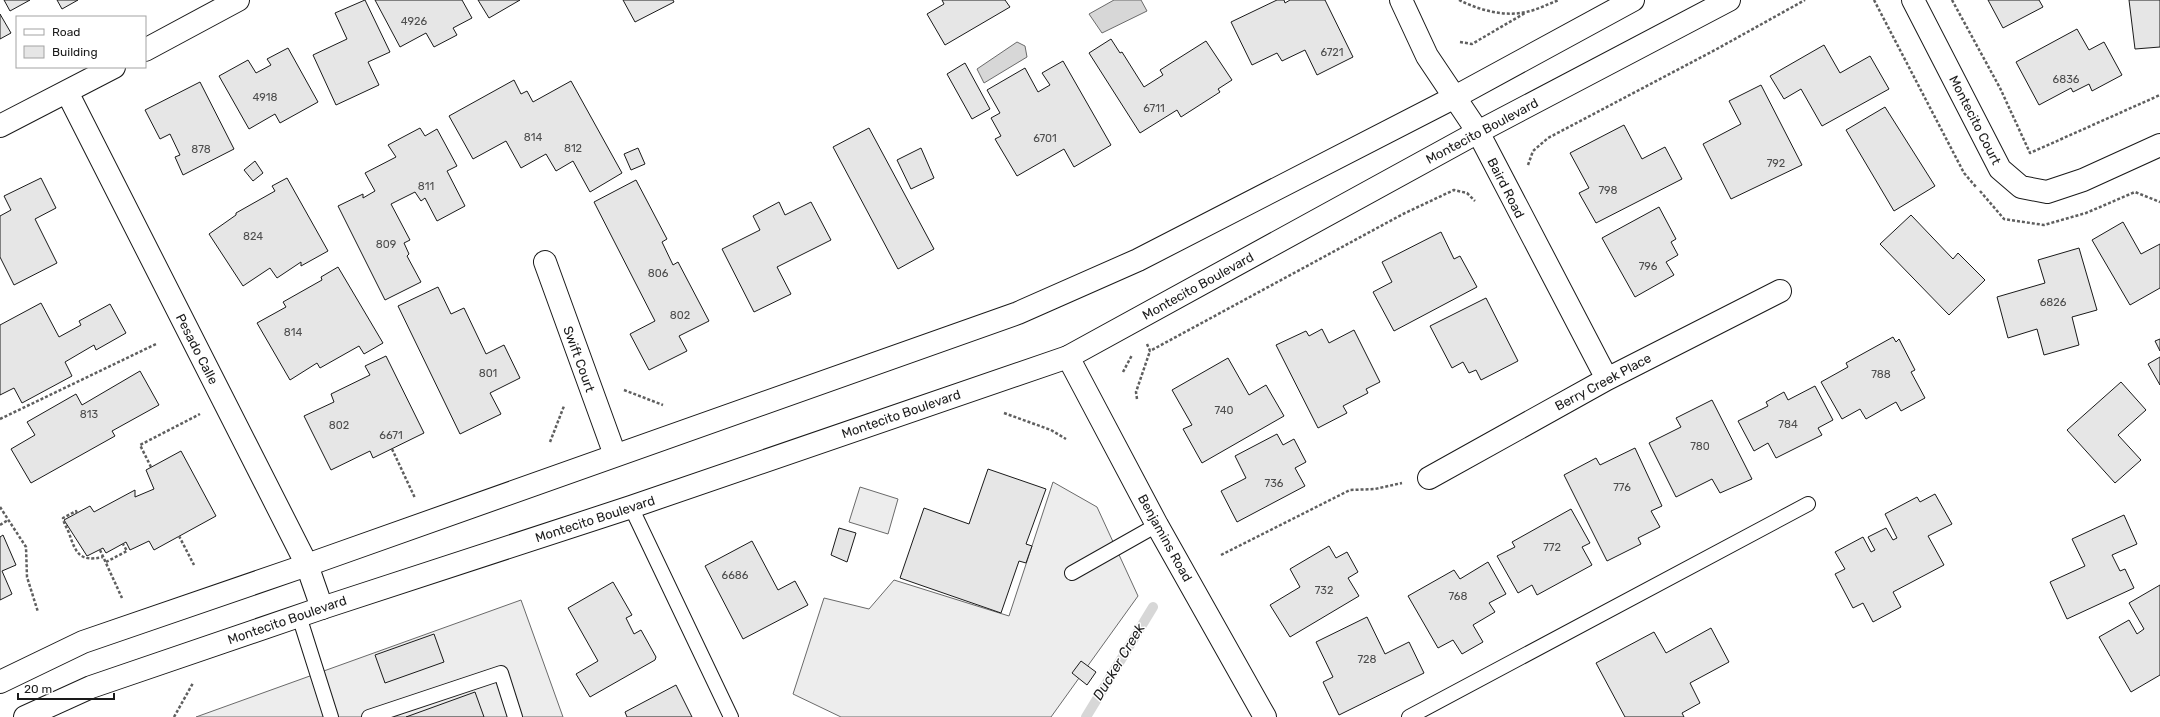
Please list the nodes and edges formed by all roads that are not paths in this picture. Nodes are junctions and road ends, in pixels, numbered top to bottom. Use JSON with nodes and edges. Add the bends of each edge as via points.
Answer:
{"nodes":[{"id":1,"x":238,"y":0,"type":"edge"},
{"id":2,"x":1401,"y":0,"type":"edge"},
{"id":3,"x":1633,"y":0,"type":"edge"},
{"id":4,"x":1729,"y":0,"type":"edge"},
{"id":5,"x":1913,"y":0,"type":"edge"},
{"id":6,"x":146,"y":49,"type":"edge"},
{"id":7,"x":112,"y":68,"type":"edge"},
{"id":8,"x":67,"y":92,"type":"junction"},
{"id":9,"x":1455,"y":96,"type":"junction"},
{"id":10,"x":0,"y":126,"type":"edge"},
{"id":11,"x":1478,"y":132,"type":"junction"},
{"id":12,"x":2160,"y":145,"type":"edge"},
{"id":13,"x":545,"y":262,"type":"dead end"},
{"id":14,"x":1780,"y":291,"type":"dead end"},
{"id":15,"x":1068,"y":357,"type":"junction"},
{"id":16,"x":1607,"y":378,"type":"junction"},
{"id":17,"x":615,"y":455,"type":"junction"},
{"id":18,"x":1429,"y":478,"type":"road end"},
{"id":19,"x":1808,"y":504,"type":"dead end"},
{"id":20,"x":631,"y":507,"type":"junction"},
{"id":21,"x":1157,"y":525,"type":"junction"},
{"id":22,"x":307,"y":565,"type":"junction"},
{"id":23,"x":1072,"y":573,"type":"dead end"},
{"id":24,"x":322,"y":608,"type":"junction"},
{"id":25,"x":299,"y":616,"type":"junction"},
{"id":26,"x":0,"y":682,"type":"edge"},
{"id":27,"x":25,"y":717,"type":"edge"},
{"id":28,"x":331,"y":717,"type":"edge"},
{"id":29,"x":369,"y":717,"type":"edge"},
{"id":30,"x":515,"y":717,"type":"edge"},
{"id":31,"x":731,"y":717,"type":"edge"},
{"id":32,"x":1266,"y":717,"type":"edge"},
{"id":33,"x":1410,"y":717,"type":"edge"}],
"edges":[{"from":1,"to":6,"type":"main road"},
{"from":2,"to":9,"type":"main road","name":"Baird Road","via":[[1427,56]]},
{"from":3,"to":9,"type":"main road"},
{"from":4,"to":11,"type":"main road","name":"Montecito Boulevard"},
{"from":5,"to":12,"type":"main road","name":"Montecito Court","via":[[2000,169],[2021,187],[2047,192],[2083,180]]},
{"from":7,"to":8,"type":"main road"},
{"from":8,"to":10,"type":"main road"},
{"from":8,"to":22,"type":"main road","name":"Pesado Calle"},
{"from":9,"to":11,"type":"main road","name":"Baird Road"},
{"from":9,"to":17,"type":"main road","via":[[1138,260],[1018,313]]},
{"from":11,"to":15,"type":"main road","name":"Montecito Boulevard"},
{"from":11,"to":16,"type":"main road","name":"Baird Road"},
{"from":13,"to":17,"type":"main road","name":"Swift Court"},
{"from":14,"to":16,"type":"main road","name":"Berry Creek Place"},
{"from":15,"to":20,"type":"main road","name":"Montecito Boulevard"},
{"from":15,"to":21,"type":"main road","name":"Benjamins Road"},
{"from":16,"to":18,"type":"main road","name":"Berry Creek Place"},
{"from":17,"to":22,"type":"main road"},
{"from":19,"to":33,"type":"lane"},
{"from":20,"to":24,"type":"main road","name":"Montecito Boulevard"},
{"from":20,"to":31,"type":"lane"},
{"from":21,"to":23,"type":"lane"},
{"from":21,"to":32,"type":"main road","name":"Benjamins Road"},
{"from":22,"to":24,"type":"main road","name":"Pesado Calle"},
{"from":22,"to":26,"type":"main road","via":[[83,642]]},
{"from":24,"to":25,"type":"main road","name":"Montecito Boulevard"},
{"from":25,"to":27,"type":"main road","name":"Montecito Boulevard","via":[[91,687]]},
{"from":25,"to":28,"type":"lane"},
{"from":29,"to":30,"type":"lane","via":[[501,674]]}]}
